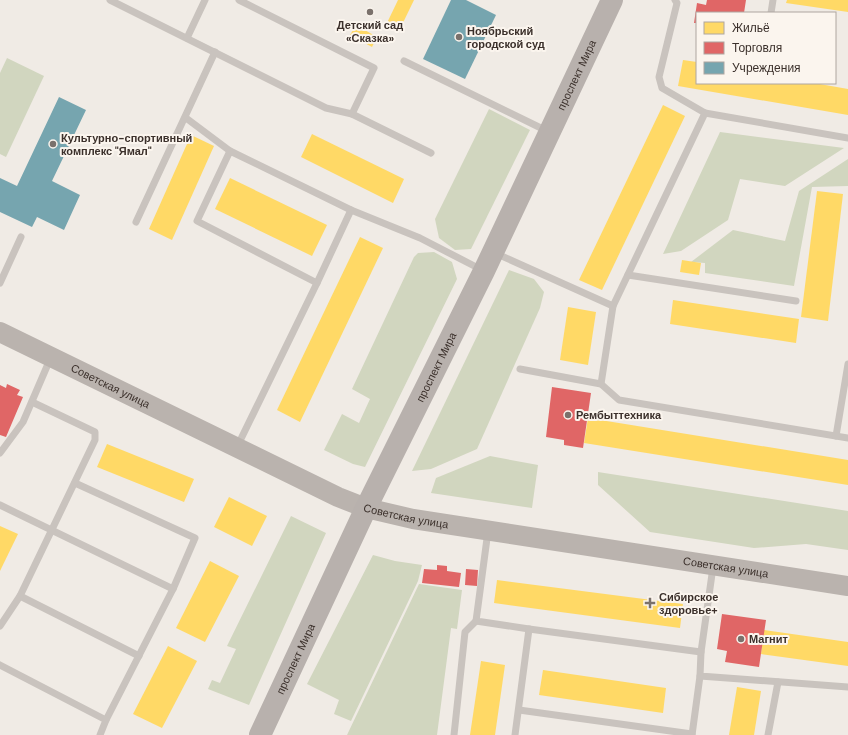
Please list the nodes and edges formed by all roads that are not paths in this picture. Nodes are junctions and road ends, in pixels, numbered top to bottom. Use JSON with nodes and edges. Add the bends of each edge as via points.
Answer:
{"nodes":[{"id":1,"x":110,"y":0,"type":"edge"},
{"id":2,"x":205,"y":0,"type":"edge"},
{"id":3,"x":239,"y":0,"type":"edge"},
{"id":4,"x":612,"y":0,"type":"edge"},
{"id":5,"x":675,"y":0,"type":"edge"},
{"id":6,"x":773,"y":0,"type":"edge"},
{"id":7,"x":771,"y":12,"type":"edge"},
{"id":8,"x":186,"y":38,"type":"junction"},
{"id":9,"x":215,"y":52,"type":"junction"},
{"id":10,"x":404,"y":61,"type":"dead end"},
{"id":11,"x":705,"y":112,"type":"junction"},
{"id":12,"x":352,"y":114,"type":"junction"},
{"id":13,"x":186,"y":118,"type":"junction"},
{"id":14,"x":549,"y":132,"type":"junction"},
{"id":15,"x":848,"y":138,"type":"edge"},
{"id":16,"x":230,"y":151,"type":"junction"},
{"id":17,"x":431,"y":153,"type":"dead end"},
{"id":18,"x":351,"y":210,"type":"junction"},
{"id":19,"x":136,"y":222,"type":"dead end"},
{"id":20,"x":21,"y":237,"type":"dead end"},
{"id":21,"x":488,"y":261,"type":"junction"},
{"id":22,"x":628,"y":275,"type":"junction"},
{"id":23,"x":0,"y":283,"type":"edge"},
{"id":24,"x":317,"y":283,"type":"junction"},
{"id":25,"x":796,"y":301,"type":"dead end"},
{"id":26,"x":613,"y":306,"type":"junction"},
{"id":27,"x":0,"y":332,"type":"edge"},
{"id":28,"x":51,"y":357,"type":"junction"},
{"id":29,"x":848,"y":364,"type":"edge"},
{"id":30,"x":520,"y":369,"type":"dead end"},
{"id":31,"x":601,"y":384,"type":"junction"},
{"id":32,"x":32,"y":402,"type":"junction"},
{"id":33,"x":836,"y":436,"type":"junction"},
{"id":34,"x":848,"y":438,"type":"edge"},
{"id":35,"x":237,"y":448,"type":"junction"},
{"id":36,"x":0,"y":453,"type":"edge"},
{"id":37,"x":75,"y":483,"type":"junction"},
{"id":38,"x":0,"y":505,"type":"edge"},
{"id":39,"x":366,"y":508,"type":"junction"},
{"id":40,"x":52,"y":530,"type":"junction"},
{"id":41,"x":488,"y":530,"type":"junction"},
{"id":42,"x":713,"y":564,"type":"junction"},
{"id":43,"x":848,"y":586,"type":"edge"},
{"id":44,"x":173,"y":589,"type":"junction"},
{"id":45,"x":20,"y":596,"type":"junction"},
{"id":46,"x":476,"y":621,"type":"junction"},
{"id":47,"x":0,"y":626,"type":"edge"},
{"id":48,"x":529,"y":629,"type":"junction"},
{"id":49,"x":701,"y":652,"type":"junction"},
{"id":50,"x":139,"y":656,"type":"junction"},
{"id":51,"x":0,"y":665,"type":"edge"},
{"id":52,"x":700,"y":676,"type":"junction"},
{"id":53,"x":778,"y":682,"type":"junction"},
{"id":54,"x":848,"y":687,"type":"edge"},
{"id":55,"x":519,"y":710,"type":"junction"},
{"id":56,"x":106,"y":720,"type":"junction"},
{"id":57,"x":692,"y":734,"type":"edge"},
{"id":58,"x":100,"y":735,"type":"edge"},
{"id":59,"x":260,"y":735,"type":"edge"},
{"id":60,"x":454,"y":735,"type":"edge"},
{"id":61,"x":515,"y":735,"type":"edge"},
{"id":62,"x":768,"y":735,"type":"edge"}],
"edges":[{"from":1,"to":8,"type":"lane"},
{"from":2,"to":8,"type":"lane"},
{"from":3,"to":12,"type":"lane","via":[[374,68]]},
{"from":4,"to":14,"type":"main road","name":"проспект Мира"},
{"from":5,"to":11,"type":"lane","via":[[677,3],[659,77],[662,88]]},
{"from":6,"to":7,"type":"lane"},
{"from":8,"to":9,"type":"lane"},
{"from":9,"to":12,"type":"lane","via":[[326,108]]},
{"from":9,"to":13,"type":"lane"},
{"from":10,"to":14,"type":"lane"},
{"from":11,"to":15,"type":"lane"},
{"from":11,"to":22,"type":"lane"},
{"from":12,"to":17,"type":"lane"},
{"from":13,"to":16,"type":"lane"},
{"from":13,"to":19,"type":"lane"},
{"from":14,"to":21,"type":"main road","name":"проспект Мира"},
{"from":16,"to":18,"type":"lane"},
{"from":16,"to":24,"type":"lane","via":[[197,221]]},
{"from":18,"to":21,"type":"lane","via":[[420,238]]},
{"from":18,"to":24,"type":"lane"},
{"from":20,"to":23,"type":"lane"},
{"from":21,"to":26,"type":"lane"},
{"from":21,"to":39,"type":"main road","name":"проспект Мира"},
{"from":22,"to":25,"type":"lane"},
{"from":22,"to":26,"type":"lane"},
{"from":24,"to":35,"type":"lane"},
{"from":26,"to":31,"type":"lane"},
{"from":27,"to":28,"type":"main road","name":"Советская улица"},
{"from":28,"to":32,"type":"lane"},
{"from":28,"to":35,"type":"main road","name":"Советская улица"},
{"from":29,"to":33,"type":"lane"},
{"from":30,"to":31,"type":"lane"},
{"from":31,"to":33,"type":"lane","via":[[619,400]]},
{"from":32,"to":36,"type":"lane","via":[[17,432]]},
{"from":32,"to":37,"type":"lane","via":[[95,432],[95,440]]},
{"from":33,"to":34,"type":"lane"},
{"from":35,"to":39,"type":"main road","name":"Советская улица"},
{"from":37,"to":40,"type":"lane"},
{"from":37,"to":44,"type":"lane","via":[[195,538]]},
{"from":38,"to":40,"type":"lane"},
{"from":39,"to":41,"type":"main road","name":"Советская улица"},
{"from":39,"to":59,"type":"main road","name":"проспект Мира"},
{"from":40,"to":44,"type":"lane"},
{"from":40,"to":45,"type":"lane"},
{"from":41,"to":42,"type":"main road","name":"Советская улица"},
{"from":41,"to":46,"type":"lane"},
{"from":42,"to":43,"type":"main road","name":"Советская улица"},
{"from":42,"to":49,"type":"lane"},
{"from":44,"to":50,"type":"lane"},
{"from":45,"to":47,"type":"lane"},
{"from":45,"to":50,"type":"lane"},
{"from":46,"to":48,"type":"lane"},
{"from":46,"to":60,"type":"lane","via":[[465,632]]},
{"from":48,"to":49,"type":"lane"},
{"from":48,"to":55,"type":"lane"},
{"from":49,"to":52,"type":"lane"},
{"from":50,"to":56,"type":"lane"},
{"from":51,"to":56,"type":"lane"},
{"from":52,"to":53,"type":"lane"},
{"from":52,"to":57,"type":"lane"},
{"from":53,"to":54,"type":"lane"},
{"from":53,"to":62,"type":"lane"},
{"from":55,"to":57,"type":"lane"},
{"from":55,"to":61,"type":"lane"},
{"from":56,"to":58,"type":"lane"}]}
